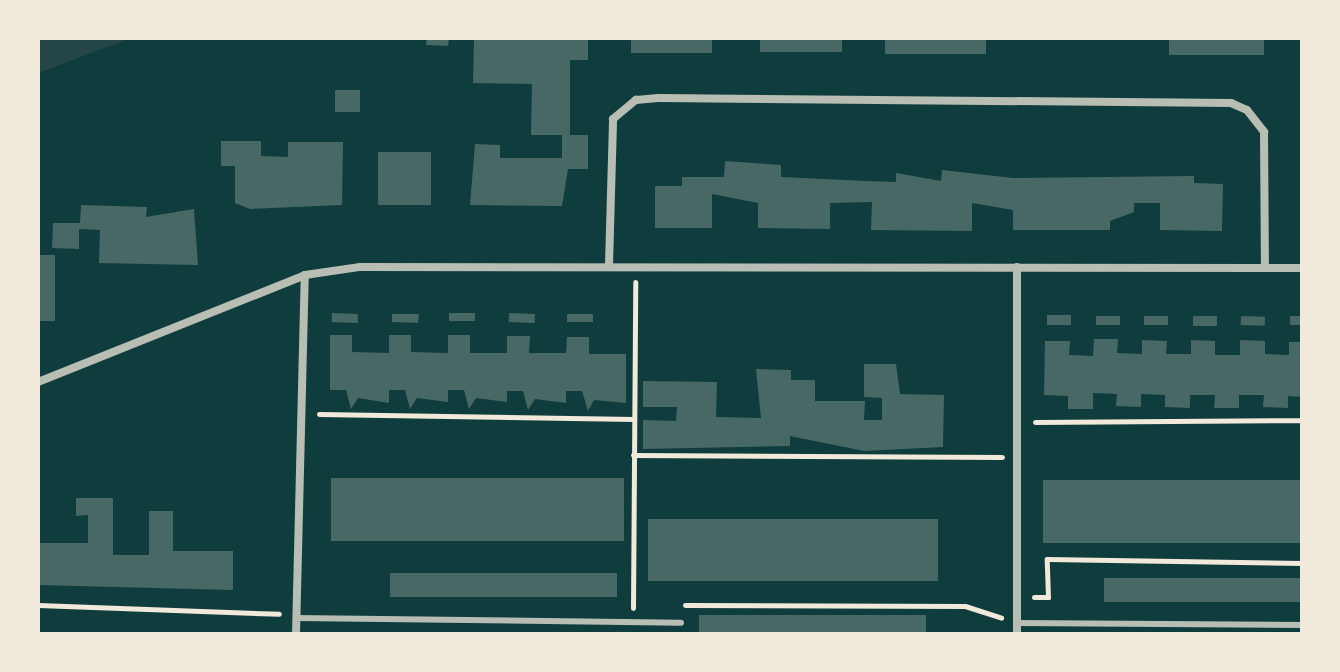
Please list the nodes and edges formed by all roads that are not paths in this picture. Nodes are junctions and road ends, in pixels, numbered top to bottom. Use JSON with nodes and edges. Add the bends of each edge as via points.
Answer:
{"nodes":[{"id":1,"x":609,"y":265,"type":"junction"},
{"id":2,"x":1017,"y":267,"type":"junction"},
{"id":3,"x":1265,"y":267,"type":"junction"},
{"id":4,"x":1302,"y":268,"type":"edge"},
{"id":5,"x":305,"y":275,"type":"junction"},
{"id":6,"x":38,"y":382,"type":"edge"},
{"id":7,"x":296,"y":618,"type":"junction"},
{"id":8,"x":681,"y":623,"type":"road end"},
{"id":9,"x":1017,"y":623,"type":"junction"},
{"id":10,"x":1302,"y":625,"type":"edge"},
{"id":11,"x":296,"y":634,"type":"edge"},
{"id":12,"x":1017,"y":634,"type":"edge"}],
"edges":[{"from":1,"to":2,"type":"street"},
{"from":1,"to":3,"type":"street","via":[[613,119],[636,100],[674,98],[1231,103],[1247,110],[1264,132]]},
{"from":1,"to":5,"type":"street","via":[[360,267]]},
{"from":2,"to":3,"type":"street"},
{"from":2,"to":9,"type":"street"},
{"from":3,"to":4,"type":"street"},
{"from":5,"to":6,"type":"street"},
{"from":5,"to":7,"type":"street"},
{"from":7,"to":8,"type":"lane"},
{"from":7,"to":11,"type":"street"},
{"from":9,"to":10,"type":"lane"},
{"from":9,"to":12,"type":"street"}]}
